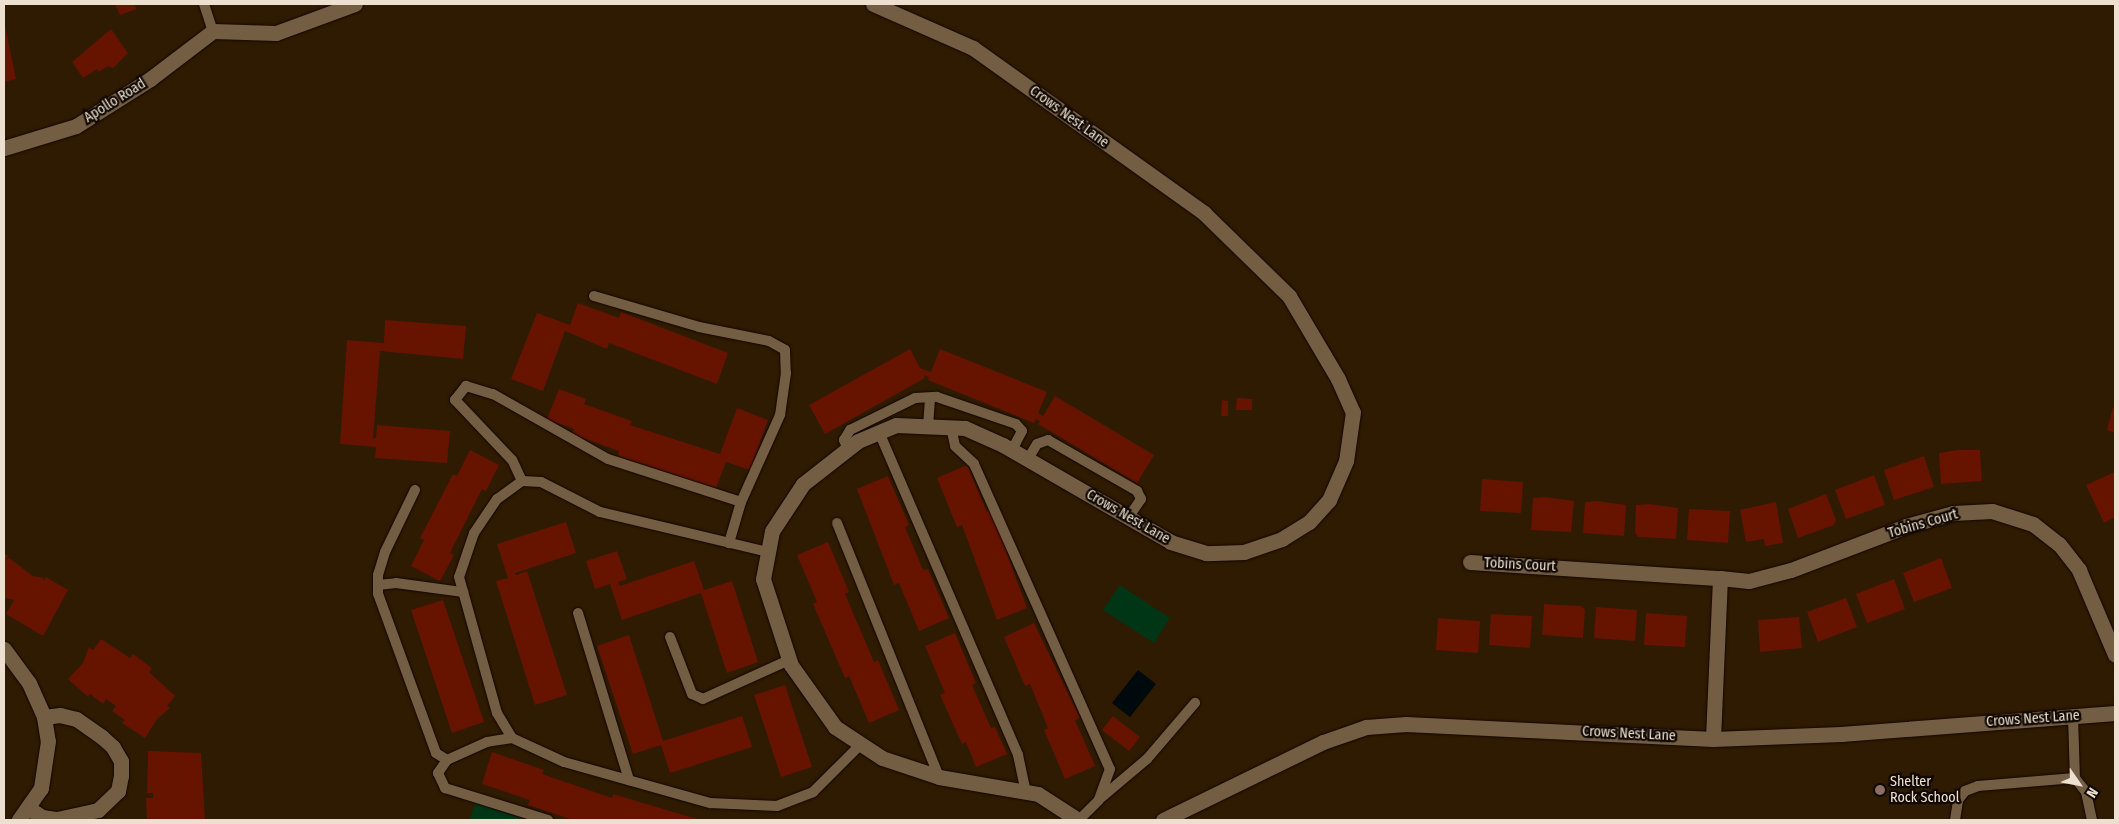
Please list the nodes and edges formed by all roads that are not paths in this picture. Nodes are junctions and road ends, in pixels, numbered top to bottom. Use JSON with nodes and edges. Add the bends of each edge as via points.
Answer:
{"nodes":[{"id":1,"x":204,"y":4,"type":"edge"},
{"id":2,"x":355,"y":4,"type":"edge"},
{"id":3,"x":873,"y":4,"type":"edge"},
{"id":4,"x":213,"y":31,"type":"junction"},
{"id":5,"x":4,"y":148,"type":"edge"},
{"id":6,"x":594,"y":296,"type":"dead end"},
{"id":7,"x":930,"y":398,"type":"junction"},
{"id":8,"x":928,"y":427,"type":"junction"},
{"id":9,"x":951,"y":427,"type":"junction"},
{"id":10,"x":879,"y":432,"type":"junction"},
{"id":11,"x":848,"y":449,"type":"junction"},
{"id":12,"x":1012,"y":450,"type":"junction"},
{"id":13,"x":1028,"y":459,"type":"junction"},
{"id":14,"x":522,"y":481,"type":"junction"},
{"id":15,"x":415,"y":490,"type":"dead end"},
{"id":16,"x":741,"y":502,"type":"junction"},
{"id":17,"x":1128,"y":518,"type":"junction"},
{"id":18,"x":837,"y":523,"type":"dead end"},
{"id":19,"x":729,"y":543,"type":"junction"},
{"id":20,"x":768,"y":552,"type":"junction"},
{"id":21,"x":1470,"y":562,"type":"dead end"},
{"id":22,"x":1720,"y":578,"type":"junction"},
{"id":23,"x":378,"y":585,"type":"junction"},
{"id":24,"x":463,"y":592,"type":"junction"},
{"id":25,"x":578,"y":613,"type":"dead end"},
{"id":26,"x":670,"y":638,"type":"dead end"},
{"id":27,"x":4,"y":649,"type":"edge"},
{"id":28,"x":2115,"y":656,"type":"edge"},
{"id":29,"x":789,"y":660,"type":"junction"},
{"id":30,"x":1195,"y":702,"type":"dead end"},
{"id":31,"x":2115,"y":713,"type":"edge"},
{"id":32,"x":2073,"y":716,"type":"junction"},
{"id":33,"x":44,"y":717,"type":"junction"},
{"id":34,"x":512,"y":738,"type":"junction"},
{"id":35,"x":1713,"y":738,"type":"junction"},
{"id":36,"x":861,"y":744,"type":"junction"},
{"id":37,"x":447,"y":760,"type":"junction"},
{"id":38,"x":939,"y":777,"type":"junction"},
{"id":39,"x":2075,"y":778,"type":"junction"},
{"id":40,"x":629,"y":780,"type":"junction"},
{"id":41,"x":1026,"y":792,"type":"junction"},
{"id":42,"x":1099,"y":800,"type":"junction"},
{"id":43,"x":25,"y":815,"type":"edge"},
{"id":44,"x":548,"y":820,"type":"edge"},
{"id":45,"x":1079,"y":820,"type":"edge"},
{"id":46,"x":1163,"y":820,"type":"edge"},
{"id":47,"x":1955,"y":820,"type":"edge"},
{"id":48,"x":2092,"y":820,"type":"edge"}],
"edges":[{"from":1,"to":4,"type":"lane"},
{"from":2,"to":4,"type":"street","via":[[276,33]]},
{"from":3,"to":17,"type":"street","name":"Crows Nest Lane","via":[[973,48],[1204,213],[1289,296],[1338,379],[1353,412],[1346,461],[1329,500],[1309,522],[1282,539],[1244,552],[1206,553],[1171,542]]},
{"from":4,"to":5,"type":"street","name":"Apollo Road","via":[[150,79],[76,126]]},
{"from":6,"to":16,"type":"lane","via":[[699,327],[769,341],[785,350],[786,373],[780,415]]},
{"from":7,"to":8,"type":"lane"},
{"from":7,"to":11,"type":"lane","via":[[915,398],[850,430],[844,440]]},
{"from":7,"to":12,"type":"lane","via":[[1016,424],[1022,431]]},
{"from":8,"to":9,"type":"street","name":"Crows Nest Lane"},
{"from":8,"to":10,"type":"street","name":"Crows Nest Lane","via":[[896,425]]},
{"from":9,"to":12,"type":"street","name":"Crows Nest Lane","via":[[965,428]]},
{"from":9,"to":42,"type":"lane","via":[[955,446],[974,464],[1110,769]]},
{"from":10,"to":11,"type":"street","name":"Crows Nest Lane"},
{"from":10,"to":41,"type":"lane","via":[[1018,755]]},
{"from":11,"to":20,"type":"street","name":"Crows Nest Lane","via":[[803,484],[772,531]]},
{"from":12,"to":13,"type":"street","name":"Crows Nest Lane"},
{"from":13,"to":17,"type":"street","name":"Crows Nest Lane"},
{"from":13,"to":17,"type":"lane","via":[[1037,444],[1048,440],[1137,491],[1141,499]]},
{"from":14,"to":16,"type":"lane","via":[[512,460],[455,400],[466,386],[493,394],[608,458]]},
{"from":14,"to":19,"type":"lane","via":[[542,482],[600,512]]},
{"from":14,"to":24,"type":"lane","via":[[497,499],[474,533],[458,577]]},
{"from":15,"to":23,"type":"lane","via":[[385,552]]},
{"from":16,"to":19,"type":"lane"},
{"from":18,"to":38,"type":"lane"},
{"from":19,"to":20,"type":"lane"},
{"from":20,"to":29,"type":"street","name":"Crows Nest Lane","via":[[763,579]]},
{"from":21,"to":22,"type":"street","name":"Tobins Court"},
{"from":22,"to":28,"type":"street","name":"Tobins Court","via":[[1749,581],[1791,570],[1906,526],[1953,513],[1992,511],[2033,524],[2059,544],[2079,570]]},
{"from":22,"to":35,"type":"street"},
{"from":23,"to":24,"type":"lane","via":[[396,583]]},
{"from":23,"to":37,"type":"lane","via":[[378,594],[436,753]]},
{"from":24,"to":34,"type":"lane","via":[[497,713]]},
{"from":25,"to":40,"type":"lane"},
{"from":26,"to":29,"type":"lane","via":[[692,694],[703,699]]},
{"from":27,"to":33,"type":"street","via":[[24,674]]},
{"from":29,"to":36,"type":"street","name":"Crows Nest Lane","via":[[835,727]]},
{"from":30,"to":42,"type":"lane","via":[[1147,759]]},
{"from":31,"to":32,"type":"street","name":"Crows Nest Lane"},
{"from":32,"to":35,"type":"street","name":"Crows Nest Lane","via":[[1841,734]]},
{"from":32,"to":39,"type":"lane"},
{"from":33,"to":43,"type":"street","via":[[47,764],[41,788]]},
{"from":33,"to":43,"type":"street","via":[[60,715],[76,719],[102,737],[121,761],[121,776],[118,791],[98,810],[57,819]]},
{"from":34,"to":37,"type":"lane","via":[[487,742]]},
{"from":34,"to":40,"type":"lane","via":[[564,762]]},
{"from":35,"to":46,"type":"street","name":"Crows Nest Lane","via":[[1406,724],[1366,727],[1323,742]]},
{"from":36,"to":38,"type":"street","name":"Crows Nest Lane","via":[[882,758]]},
{"from":36,"to":40,"type":"lane","via":[[813,792],[777,806],[710,803]]},
{"from":37,"to":44,"type":"lane","via":[[438,773],[444,788]]},
{"from":38,"to":41,"type":"street","name":"Crows Nest Lane"},
{"from":39,"to":47,"type":"lane","via":[[1978,786],[1965,791],[1958,800]]},
{"from":39,"to":48,"type":"lane","via":[[2086,792]]},
{"from":41,"to":45,"type":"street","name":"Crows Nest Lane","via":[[1038,794]]},
{"from":42,"to":45,"type":"lane"}]}
